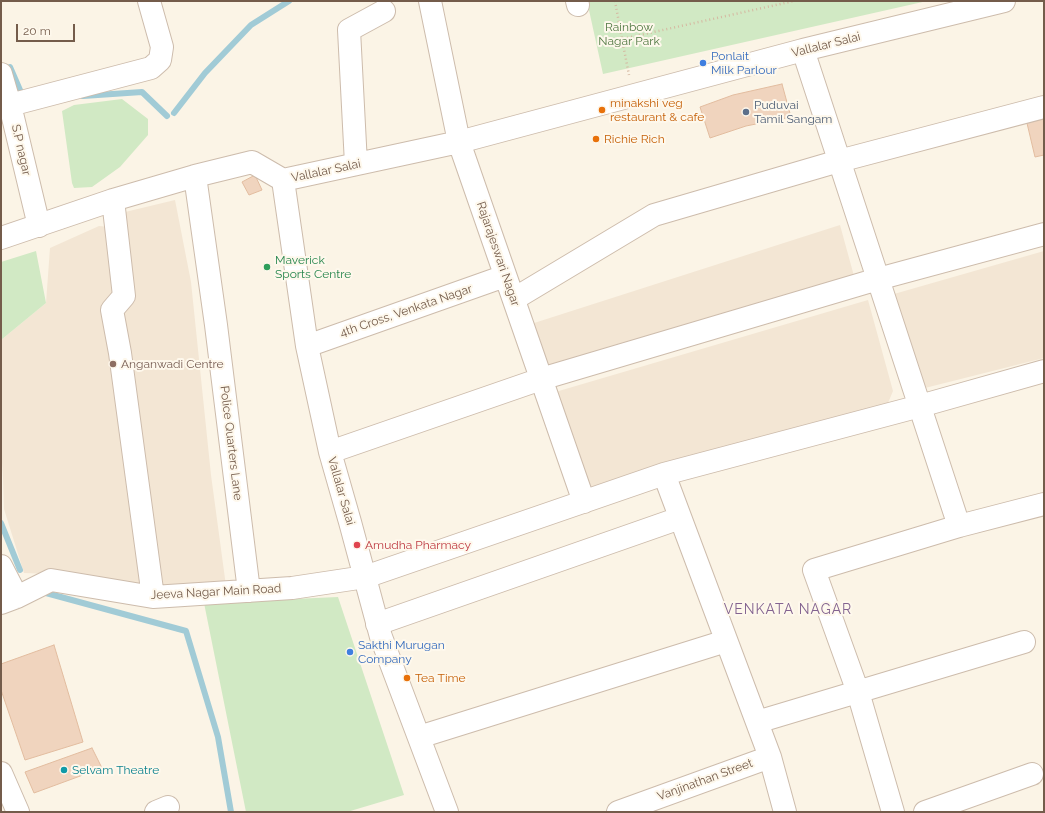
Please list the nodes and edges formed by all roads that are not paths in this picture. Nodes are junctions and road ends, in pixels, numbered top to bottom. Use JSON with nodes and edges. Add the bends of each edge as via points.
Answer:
{"nodes":[{"id":1,"x":149,"y":1,"type":"edge"},
{"id":2,"x":430,"y":1,"type":"edge"},
{"id":3,"x":1004,"y":1,"type":"edge"},
{"id":4,"x":384,"y":10,"type":"dead end"},
{"id":5,"x":803,"y":50,"type":"junction"},
{"id":6,"x":1,"y":74,"type":"edge"},
{"id":7,"x":10,"y":105,"type":"junction"},
{"id":8,"x":1044,"y":106,"type":"edge"},
{"id":9,"x":459,"y":142,"type":"junction"},
{"id":10,"x":839,"y":161,"type":"junction"},
{"id":11,"x":356,"y":164,"type":"junction"},
{"id":12,"x":195,"y":176,"type":"junction"},
{"id":13,"x":283,"y":180,"type":"junction"},
{"id":14,"x":113,"y":200,"type":"junction"},
{"id":15,"x":39,"y":226,"type":"junction"},
{"id":16,"x":1044,"y":234,"type":"edge"},
{"id":17,"x":1,"y":238,"type":"edge"},
{"id":18,"x":505,"y":276,"type":"junction"},
{"id":19,"x":878,"y":279,"type":"junction"},
{"id":20,"x":514,"y":299,"type":"junction"},
{"id":21,"x":307,"y":346,"type":"junction"},
{"id":22,"x":1044,"y":371,"type":"edge"},
{"id":23,"x":541,"y":378,"type":"junction"},
{"id":24,"x":920,"y":406,"type":"junction"},
{"id":25,"x":330,"y":452,"type":"junction"},
{"id":26,"x":664,"y":474,"type":"junction"},
{"id":27,"x":584,"y":502,"type":"junction"},
{"id":28,"x":1044,"y":504,"type":"edge"},
{"id":29,"x":680,"y":518,"type":"junction"},
{"id":30,"x":960,"y":526,"type":"junction"},
{"id":31,"x":1,"y":566,"type":"edge"},
{"id":32,"x":365,"y":577,"type":"junction"},
{"id":33,"x":249,"y":591,"type":"junction"},
{"id":34,"x":153,"y":597,"type":"junction"},
{"id":35,"x":9,"y":600,"type":"edge"},
{"id":36,"x":378,"y":624,"type":"junction"},
{"id":37,"x":726,"y":641,"type":"junction"},
{"id":38,"x":1024,"y":642,"type":"dead end"},
{"id":39,"x":858,"y":692,"type":"junction"},
{"id":40,"x":757,"y":722,"type":"junction"},
{"id":41,"x":419,"y":737,"type":"junction"},
{"id":42,"x":770,"y":757,"type":"junction"},
{"id":43,"x":1,"y":773,"type":"edge"},
{"id":44,"x":1032,"y":774,"type":"dead end"},
{"id":45,"x":15,"y":811,"type":"edge"},
{"id":46,"x":447,"y":812,"type":"edge"},
{"id":47,"x":618,"y":812,"type":"edge"},
{"id":48,"x":785,"y":812,"type":"edge"},
{"id":49,"x":893,"y":812,"type":"edge"},
{"id":50,"x":925,"y":812,"type":"edge"}],
"edges":[{"from":1,"to":7,"type":"street","via":[[162,47],[160,60],[151,68]]},
{"from":2,"to":9,"type":"street","name":"Rajarajeswari Nagar"},
{"from":3,"to":5,"type":"street","name":"Vallalar Salai"},
{"from":4,"to":11,"type":"street","via":[[349,30]]},
{"from":5,"to":9,"type":"street","name":"Vallalar Salai"},
{"from":5,"to":10,"type":"street"},
{"from":6,"to":7,"type":"street","name":"S.P nagar"},
{"from":7,"to":15,"type":"street","name":"S.P nagar"},
{"from":8,"to":10,"type":"street"},
{"from":9,"to":11,"type":"street","name":"Vallalar Salai"},
{"from":9,"to":18,"type":"street","name":"Rajarajeswari Nagar"},
{"from":10,"to":19,"type":"street"},
{"from":10,"to":20,"type":"street","via":[[654,215]]},
{"from":11,"to":13,"type":"street","name":"Vallalar Salai"},
{"from":12,"to":13,"type":"street","via":[[252,162]]},
{"from":12,"to":14,"type":"street"},
{"from":12,"to":33,"type":"street","name":"Police Quarters Lane"},
{"from":13,"to":21,"type":"street","name":"Vallalar Salai"},
{"from":14,"to":15,"type":"street"},
{"from":14,"to":34,"type":"street","via":[[124,296],[112,310]]},
{"from":15,"to":17,"type":"street"},
{"from":16,"to":19,"type":"street"},
{"from":18,"to":20,"type":"street","name":"Rajarajeswari Nagar"},
{"from":18,"to":21,"type":"street","name":"4th Cross, Venkata Nagar"},
{"from":19,"to":23,"type":"street"},
{"from":19,"to":24,"type":"street"},
{"from":20,"to":23,"type":"street","name":"Rajarajeswari Nagar"},
{"from":21,"to":25,"type":"street","name":"Vallalar Salai"},
{"from":22,"to":24,"type":"street","name":"Jeeva Nagar Main Road"},
{"from":23,"to":25,"type":"street"},
{"from":23,"to":27,"type":"street","name":"Rajarajeswari Nagar"},
{"from":24,"to":26,"type":"street","name":"Jeeva Nagar Main Road"},
{"from":24,"to":30,"type":"street"},
{"from":25,"to":32,"type":"street","name":"Vallalar Salai"},
{"from":26,"to":27,"type":"street","name":"Jeeva Nagar Main Road"},
{"from":26,"to":29,"type":"street"},
{"from":27,"to":32,"type":"street","name":"Jeeva Nagar Main Road"},
{"from":28,"to":30,"type":"street"},
{"from":29,"to":36,"type":"street"},
{"from":29,"to":37,"type":"street"},
{"from":30,"to":39,"type":"street","via":[[814,570]]},
{"from":31,"to":35,"type":"street"},
{"from":32,"to":33,"type":"street","name":"Jeeva Nagar Main Road","via":[[292,588]]},
{"from":32,"to":36,"type":"street","name":"Vallalar Salai"},
{"from":33,"to":34,"type":"street","name":"Jeeva Nagar Main Road"},
{"from":34,"to":35,"type":"street","name":"Jeeva Nagar Main Road","via":[[52,580]]},
{"from":36,"to":41,"type":"street","name":"Vallalar Salai"},
{"from":37,"to":40,"type":"street"},
{"from":37,"to":41,"type":"street"},
{"from":38,"to":39,"type":"street"},
{"from":39,"to":40,"type":"street"},
{"from":39,"to":49,"type":"street"},
{"from":40,"to":42,"type":"street"},
{"from":41,"to":46,"type":"street","name":"Vallalar Salai"},
{"from":42,"to":47,"type":"street","name":"Vanjinathan Street"},
{"from":42,"to":48,"type":"street"},
{"from":43,"to":45,"type":"street"},
{"from":44,"to":50,"type":"street"}]}
